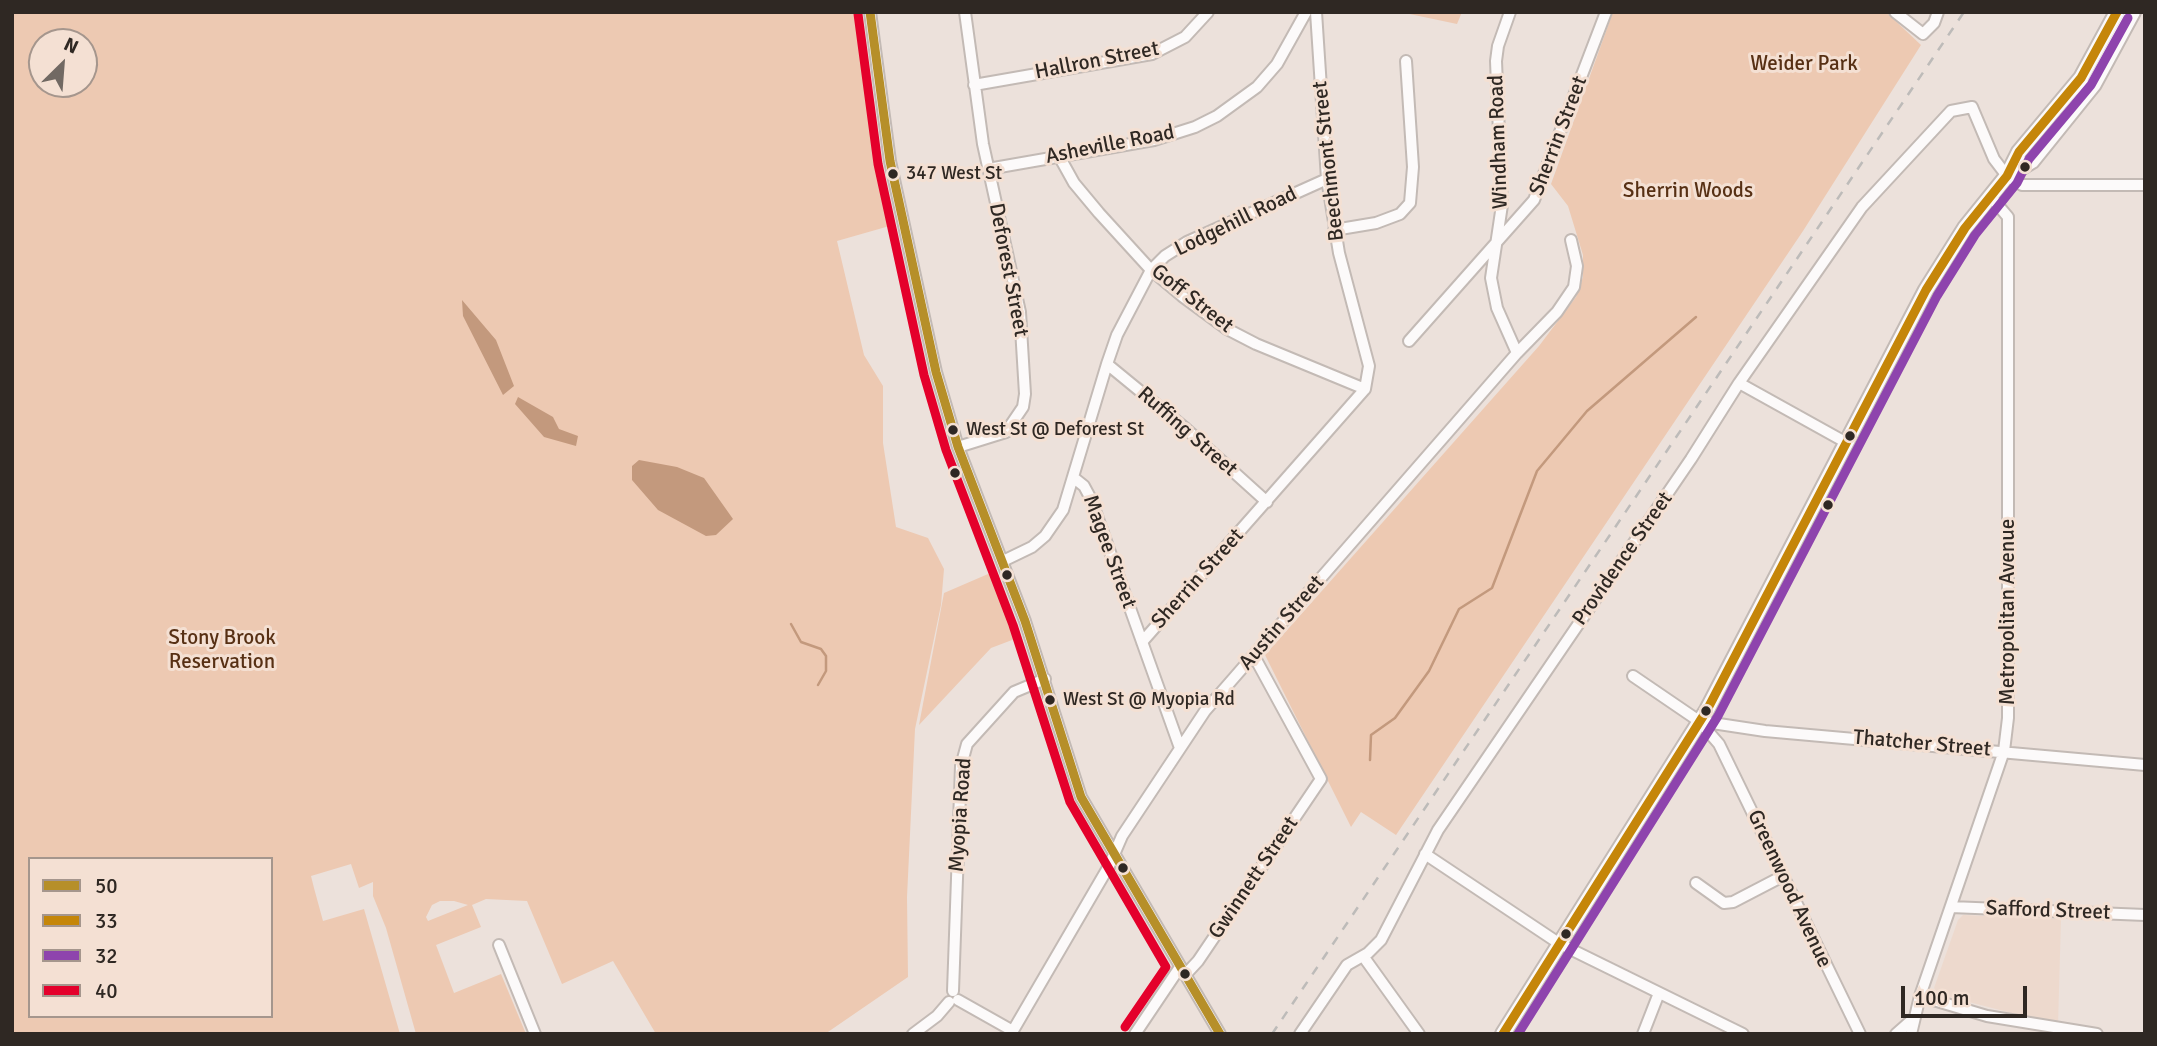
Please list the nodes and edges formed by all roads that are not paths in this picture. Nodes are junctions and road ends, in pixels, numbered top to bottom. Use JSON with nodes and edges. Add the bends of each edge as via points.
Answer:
{"nodes":[{"id":1,"x":870,"y":12,"type":"edge"},
{"id":2,"x":965,"y":12,"type":"edge"},
{"id":3,"x":1208,"y":12,"type":"edge"},
{"id":4,"x":1306,"y":12,"type":"edge"},
{"id":5,"x":1316,"y":12,"type":"edge"},
{"id":6,"x":1510,"y":12,"type":"edge"},
{"id":7,"x":1606,"y":12,"type":"edge"},
{"id":8,"x":1895,"y":12,"type":"edge"},
{"id":9,"x":2117,"y":12,"type":"edge"},
{"id":10,"x":2133,"y":12,"type":"edge"},
{"id":11,"x":1938,"y":14,"type":"edge"},
{"id":12,"x":1406,"y":61,"type":"dead end"},
{"id":13,"x":974,"y":85,"type":"junction"},
{"id":14,"x":1059,"y":156,"type":"junction"},
{"id":15,"x":988,"y":169,"type":"junction"},
{"id":16,"x":2007,"y":176,"type":"junction"},
{"id":17,"x":1327,"y":179,"type":"junction"},
{"id":18,"x":2145,"y":185,"type":"edge"},
{"id":19,"x":1990,"y":196,"type":"junction"},
{"id":20,"x":1334,"y":230,"type":"junction"},
{"id":21,"x":1571,"y":240,"type":"dead end"},
{"id":22,"x":1496,"y":245,"type":"junction"},
{"id":23,"x":1152,"y":270,"type":"junction"},
{"id":24,"x":1409,"y":341,"type":"dead end"},
{"id":25,"x":1517,"y":353,"type":"junction"},
{"id":26,"x":1107,"y":364,"type":"junction"},
{"id":27,"x":1739,"y":383,"type":"junction"},
{"id":28,"x":1365,"y":389,"type":"junction"},
{"id":29,"x":1847,"y":443,"type":"junction"},
{"id":30,"x":958,"y":447,"type":"junction"},
{"id":31,"x":1074,"y":478,"type":"junction"},
{"id":32,"x":1266,"y":502,"type":"junction"},
{"id":33,"x":1003,"y":561,"type":"junction"},
{"id":34,"x":1142,"y":642,"type":"junction"},
{"id":35,"x":1254,"y":656,"type":"junction"},
{"id":36,"x":1633,"y":676,"type":"dead end"},
{"id":37,"x":1045,"y":679,"type":"junction"},
{"id":38,"x":1699,"y":721,"type":"junction"},
{"id":39,"x":1731,"y":726,"type":"junction"},
{"id":40,"x":1719,"y":744,"type":"junction"},
{"id":41,"x":1180,"y":748,"type":"junction"},
{"id":42,"x":2004,"y":751,"type":"junction"},
{"id":43,"x":2145,"y":765,"type":"edge"},
{"id":44,"x":1114,"y":853,"type":"junction"},
{"id":45,"x":1424,"y":855,"type":"junction"},
{"id":46,"x":1783,"y":876,"type":"junction"},
{"id":47,"x":1696,"y":883,"type":"dead end"},
{"id":48,"x":1951,"y":907,"type":"junction"},
{"id":49,"x":2145,"y":915,"type":"edge"},
{"id":50,"x":1560,"y":944,"type":"junction"},
{"id":51,"x":499,"y":945,"type":"dead end"},
{"id":52,"x":1363,"y":956,"type":"junction"},
{"id":53,"x":1183,"y":971,"type":"junction"},
{"id":54,"x":1659,"y":993,"type":"junction"},
{"id":55,"x":1920,"y":996,"type":"junction"},
{"id":56,"x":953,"y":998,"type":"junction"},
{"id":57,"x":1913,"y":1019,"type":"junction"},
{"id":58,"x":1012,"y":1032,"type":"edge"},
{"id":59,"x":535,"y":1034,"type":"edge"},
{"id":60,"x":913,"y":1034,"type":"edge"},
{"id":61,"x":1135,"y":1034,"type":"edge"},
{"id":62,"x":1220,"y":1034,"type":"edge"},
{"id":63,"x":1300,"y":1034,"type":"edge"},
{"id":64,"x":1419,"y":1034,"type":"edge"},
{"id":65,"x":1503,"y":1034,"type":"edge"},
{"id":66,"x":1643,"y":1034,"type":"edge"},
{"id":67,"x":1743,"y":1034,"type":"edge"},
{"id":68,"x":1860,"y":1034,"type":"edge"},
{"id":69,"x":1896,"y":1034,"type":"edge"},
{"id":70,"x":1911,"y":1034,"type":"edge"},
{"id":71,"x":2097,"y":1034,"type":"edge"}],
"edges":[{"from":1,"to":30,"type":"street","via":[[890,161],[936,372]]},
{"from":2,"to":13,"type":"street","name":"Deforest Street"},
{"from":3,"to":13,"type":"street","name":"Hallron Street","via":[[1185,37],[1152,54]]},
{"from":4,"to":14,"type":"street","name":"Asheville Road","via":[[1267,76],[1217,116],[1154,140]]},
{"from":5,"to":17,"type":"street","name":"Beechmont Street"},
{"from":6,"to":22,"type":"street","name":"Windham Road","via":[[1496,61],[1503,194]]},
{"from":7,"to":22,"type":"street","name":"Sherrin Street","via":[[1537,195]]},
{"from":8,"to":11,"type":"street","via":[[1923,34]]},
{"from":9,"to":16,"type":"main road","via":[[2081,78],[2019,152]]},
{"from":10,"to":16,"type":"main road","via":[[2094,84],[2032,161]]},
{"from":12,"to":20,"type":"street","via":[[1413,167],[1410,203],[1400,214],[1376,223]]},
{"from":13,"to":15,"type":"street","name":"Deforest Street"},
{"from":14,"to":15,"type":"street","name":"Asheville Road"},
{"from":14,"to":23,"type":"street","name":"Goff Street","via":[[1074,183]]},
{"from":15,"to":30,"type":"street","name":"Deforest Street","via":[[1020,312],[1025,394],[1023,407],[1006,432]]},
{"from":16,"to":18,"type":"street","via":[[2022,185]]},
{"from":16,"to":19,"type":"main road"},
{"from":16,"to":27,"type":"street","name":"Providence Street","via":[[1994,159],[1972,107],[1951,111],[1862,207]]},
{"from":17,"to":20,"type":"street","name":"Beechmont Street"},
{"from":17,"to":23,"type":"street","name":"Lodgehill Road","via":[[1187,242]]},
{"from":19,"to":29,"type":"main road","via":[[1926,290]]},
{"from":19,"to":42,"type":"street","name":"Metropolitan Avenue","via":[[2008,217],[2008,718]]},
{"from":20,"to":28,"type":"street","name":"Beechmont Street","via":[[1369,366]]},
{"from":21,"to":25,"type":"street","name":"Austin Street","via":[[1577,266],[1574,287]]},
{"from":22,"to":24,"type":"street","name":"Sherrin Street"},
{"from":22,"to":25,"type":"street","name":"Windham Road","via":[[1491,269],[1493,296]]},
{"from":23,"to":26,"type":"street","name":"Lodgehill Road","via":[[1117,335]]},
{"from":23,"to":28,"type":"street","name":"Goff Street","via":[[1227,329],[1294,362]]},
{"from":25,"to":35,"type":"street","name":"Austin Street"},
{"from":26,"to":31,"type":"street","name":"Lodgehill Road"},
{"from":26,"to":32,"type":"street","name":"Ruffing Street"},
{"from":27,"to":29,"type":"street"},
{"from":27,"to":45,"type":"street","name":"Providence Street"},
{"from":28,"to":32,"type":"street","name":"Sherrin Street"},
{"from":29,"to":38,"type":"main road"},
{"from":30,"to":33,"type":"street"},
{"from":31,"to":33,"type":"street","name":"Lodgehill Road","via":[[1063,510],[1045,536]]},
{"from":31,"to":34,"type":"street","name":"Magee Street","via":[[1091,499]]},
{"from":32,"to":34,"type":"street","name":"Sherrin Street"},
{"from":33,"to":37,"type":"street"},
{"from":34,"to":41,"type":"street","name":"Magee Street"},
{"from":35,"to":41,"type":"street","name":"Austin Street","via":[[1210,705]]},
{"from":35,"to":53,"type":"street","name":"Gwinnett Street","via":[[1321,779]]},
{"from":36,"to":38,"type":"street","name":"Greenwood Avenue"},
{"from":37,"to":44,"type":"street","via":[[1081,797]]},
{"from":37,"to":56,"type":"street","name":"Myopia Road","via":[[1014,692],[967,744],[961,766]]},
{"from":38,"to":39,"type":"street","name":"Thatcher Street"},
{"from":38,"to":40,"type":"street","name":"Greenwood Avenue"},
{"from":38,"to":50,"type":"main road"},
{"from":39,"to":40,"type":"street"},
{"from":39,"to":42,"type":"street","name":"Thatcher Street"},
{"from":40,"to":46,"type":"street","name":"Greenwood Avenue"},
{"from":41,"to":44,"type":"street","name":"Austin Street"},
{"from":42,"to":43,"type":"street","name":"Thatcher Street"},
{"from":42,"to":48,"type":"street","name":"Metropolitan Avenue"},
{"from":44,"to":53,"type":"street"},
{"from":44,"to":58,"type":"street","name":"Austin Street"},
{"from":45,"to":50,"type":"street"},
{"from":45,"to":52,"type":"street","name":"Providence Street","via":[[1381,940]]},
{"from":46,"to":47,"type":"street","via":[[1724,903]]},
{"from":46,"to":68,"type":"street","name":"Greenwood Avenue"},
{"from":48,"to":49,"type":"street","name":"Safford Street"},
{"from":48,"to":55,"type":"street","name":"Metropolitan Avenue"},
{"from":50,"to":54,"type":"street"},
{"from":50,"to":65,"type":"main road"},
{"from":51,"to":59,"type":"street"},
{"from":52,"to":63,"type":"street","name":"Providence Street","via":[[1347,965]]},
{"from":52,"to":64,"type":"street"},
{"from":53,"to":61,"type":"street","name":"Gwinnett Street"},
{"from":53,"to":62,"type":"street"},
{"from":54,"to":66,"type":"street"},
{"from":54,"to":67,"type":"street"},
{"from":55,"to":57,"type":"street","name":"Metropolitan Avenue"},
{"from":55,"to":71,"type":"street","via":[[1987,1016]]},
{"from":56,"to":58,"type":"street"},
{"from":56,"to":60,"type":"street"},
{"from":57,"to":69,"type":"street"},
{"from":57,"to":70,"type":"street","name":"Metropolitan Avenue"}]}
